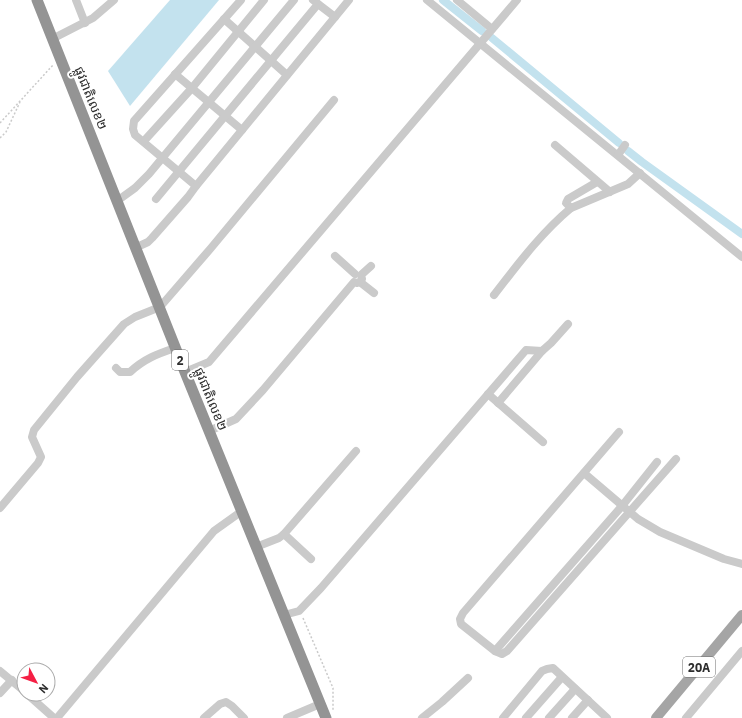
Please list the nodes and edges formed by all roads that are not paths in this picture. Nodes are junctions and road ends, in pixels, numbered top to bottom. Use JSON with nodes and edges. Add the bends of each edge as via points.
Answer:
{"nodes":[{"id":1,"x":37,"y":0,"type":"edge"},
{"id":2,"x":76,"y":0,"type":"edge"},
{"id":3,"x":114,"y":0,"type":"edge"},
{"id":4,"x":241,"y":0,"type":"edge"},
{"id":5,"x":264,"y":0,"type":"edge"},
{"id":6,"x":294,"y":0,"type":"edge"},
{"id":7,"x":349,"y":0,"type":"edge"},
{"id":8,"x":427,"y":0,"type":"edge"},
{"id":9,"x":457,"y":0,"type":"edge"},
{"id":10,"x":517,"y":0,"type":"edge"},
{"id":11,"x":316,"y":2,"type":"edge"},
{"id":12,"x":334,"y":17,"type":"junction"},
{"id":13,"x":224,"y":19,"type":"junction"},
{"id":14,"x":85,"y":23,"type":"junction"},
{"id":15,"x":492,"y":29,"type":"junction"},
{"id":16,"x":239,"y":32,"type":"junction"},
{"id":17,"x":52,"y":39,"type":"junction"},
{"id":18,"x":480,"y":44,"type":"junction"},
{"id":19,"x":255,"y":46,"type":"junction"},
{"id":20,"x":271,"y":61,"type":"junction"},
{"id":21,"x":175,"y":74,"type":"junction"},
{"id":22,"x":287,"y":74,"type":"junction"},
{"id":23,"x":192,"y":88,"type":"junction"},
{"id":24,"x":334,"y":100,"type":"dead end"},
{"id":25,"x":209,"y":103,"type":"junction"},
{"id":26,"x":225,"y":116,"type":"junction"},
{"id":27,"x":242,"y":130,"type":"junction"},
{"id":28,"x":144,"y":142,"type":"junction"},
{"id":29,"x":555,"y":145,"type":"dead end"},
{"id":30,"x":625,"y":146,"type":"dead end"},
{"id":31,"x":618,"y":155,"type":"junction"},
{"id":32,"x":163,"y":157,"type":"junction"},
{"id":33,"x":179,"y":171,"type":"junction"},
{"id":34,"x":640,"y":172,"type":"junction"},
{"id":35,"x":597,"y":182,"type":"junction"},
{"id":36,"x":196,"y":186,"type":"junction"},
{"id":37,"x":610,"y":192,"type":"junction"},
{"id":38,"x":156,"y":199,"type":"dead end"},
{"id":39,"x":117,"y":201,"type":"junction"},
{"id":40,"x":571,"y":208,"type":"junction"},
{"id":41,"x":136,"y":248,"type":"junction"},
{"id":42,"x":335,"y":256,"type":"dead end"},
{"id":43,"x":742,"y":257,"type":"edge"},
{"id":44,"x":371,"y":266,"type":"dead end"},
{"id":45,"x":357,"y":278,"type":"junction"},
{"id":46,"x":374,"y":293,"type":"dead end"},
{"id":47,"x":494,"y":295,"type":"dead end"},
{"id":48,"x":160,"y":307,"type":"junction"},
{"id":49,"x":568,"y":324,"type":"dead end"},
{"id":50,"x":175,"y":348,"type":"junction"},
{"id":51,"x":542,"y":351,"type":"junction"},
{"id":52,"x":116,"y":368,"type":"dead end"},
{"id":53,"x":185,"y":372,"type":"junction"},
{"id":54,"x":488,"y":394,"type":"junction"},
{"id":55,"x":498,"y":403,"type":"junction"},
{"id":56,"x":209,"y":430,"type":"junction"},
{"id":57,"x":619,"y":432,"type":"dead end"},
{"id":58,"x":543,"y":442,"type":"dead end"},
{"id":59,"x":356,"y":451,"type":"dead end"},
{"id":60,"x":676,"y":459,"type":"dead end"},
{"id":61,"x":657,"y":462,"type":"dead end"},
{"id":62,"x":584,"y":473,"type":"junction"},
{"id":63,"x":0,"y":508,"type":"edge"},
{"id":64,"x":626,"y":509,"type":"junction"},
{"id":65,"x":242,"y":511,"type":"junction"},
{"id":66,"x":284,"y":534,"type":"junction"},
{"id":67,"x":256,"y":548,"type":"junction"},
{"id":68,"x":311,"y":559,"type":"dead end"},
{"id":69,"x":742,"y":564,"type":"edge"},
{"id":70,"x":284,"y":615,"type":"junction"},
{"id":71,"x":742,"y":615,"type":"edge"},
{"id":72,"x":742,"y":651,"type":"edge"},
{"id":73,"x":0,"y":671,"type":"edge"},
{"id":74,"x":562,"y":677,"type":"junction"},
{"id":75,"x":468,"y":678,"type":"dead end"},
{"id":76,"x":12,"y":680,"type":"junction"},
{"id":77,"x":16,"y":684,"type":"edge"},
{"id":78,"x":575,"y":689,"type":"junction"},
{"id":79,"x":0,"y":693,"type":"edge"},
{"id":80,"x":588,"y":700,"type":"junction"},
{"id":81,"x":37,"y":702,"type":"edge"},
{"id":82,"x":320,"y":704,"type":"junction"},
{"id":83,"x":330,"y":715,"type":"edge"},
{"id":84,"x":602,"y":716,"type":"edge"},
{"id":85,"x":506,"y":717,"type":"edge"},
{"id":86,"x":56,"y":718,"type":"edge"},
{"id":87,"x":204,"y":718,"type":"edge"},
{"id":88,"x":244,"y":718,"type":"edge"},
{"id":89,"x":287,"y":718,"type":"edge"},
{"id":90,"x":422,"y":718,"type":"edge"},
{"id":91,"x":526,"y":718,"type":"edge"},
{"id":92,"x":549,"y":718,"type":"edge"},
{"id":93,"x":572,"y":718,"type":"edge"},
{"id":94,"x":656,"y":718,"type":"edge"},
{"id":95,"x":686,"y":718,"type":"edge"}],
"edges":[{"from":1,"to":17,"type":"highway","name":"ផ្លូវជាតិលេខ២","number":"2"},
{"from":2,"to":14,"type":"street"},
{"from":3,"to":14,"type":"street"},
{"from":4,"to":13,"type":"street"},
{"from":5,"to":16,"type":"street"},
{"from":6,"to":19,"type":"street"},
{"from":7,"to":12,"type":"street"},
{"from":8,"to":18,"type":"street"},
{"from":9,"to":15,"type":"street"},
{"from":10,"to":15,"type":"street"},
{"from":11,"to":12,"type":"street"},
{"from":11,"to":20,"type":"street"},
{"from":12,"to":22,"type":"street"},
{"from":13,"to":16,"type":"street"},
{"from":13,"to":21,"type":"street"},
{"from":14,"to":17,"type":"street"},
{"from":15,"to":18,"type":"street"},
{"from":16,"to":19,"type":"street"},
{"from":16,"to":23,"type":"street"},
{"from":17,"to":39,"type":"highway","name":"ផ្លូវជាតិលេខ២","number":"2"},
{"from":18,"to":31,"type":"street"},
{"from":18,"to":53,"type":"street","via":[[209,362]]},
{"from":19,"to":20,"type":"street"},
{"from":19,"to":25,"type":"street"},
{"from":20,"to":22,"type":"street"},
{"from":20,"to":26,"type":"street"},
{"from":21,"to":23,"type":"street"},
{"from":21,"to":28,"type":"street","via":[[134,121],[135,135]]},
{"from":22,"to":27,"type":"street"},
{"from":23,"to":25,"type":"street"},
{"from":23,"to":28,"type":"street"},
{"from":24,"to":48,"type":"street"},
{"from":25,"to":26,"type":"street"},
{"from":25,"to":32,"type":"street"},
{"from":26,"to":27,"type":"street"},
{"from":26,"to":33,"type":"street"},
{"from":27,"to":36,"type":"street"},
{"from":28,"to":32,"type":"street"},
{"from":29,"to":35,"type":"street"},
{"from":30,"to":31,"type":"street"},
{"from":31,"to":34,"type":"street"},
{"from":32,"to":33,"type":"street"},
{"from":32,"to":39,"type":"street","via":[[135,188]]},
{"from":33,"to":36,"type":"street"},
{"from":33,"to":38,"type":"street"},
{"from":34,"to":37,"type":"street","via":[[628,184]]},
{"from":34,"to":43,"type":"street"},
{"from":35,"to":37,"type":"street"},
{"from":35,"to":40,"type":"street","via":[[568,199],[566,203]]},
{"from":36,"to":41,"type":"street","via":[[152,238]]},
{"from":37,"to":40,"type":"street"},
{"from":39,"to":41,"type":"highway","name":"ផ្លូវជាតិលេខ២","number":"2"},
{"from":40,"to":47,"type":"street","via":[[534,244]]},
{"from":41,"to":48,"type":"highway","name":"ផ្លូវជាតិលេខ២","number":"2"},
{"from":42,"to":45,"type":"street"},
{"from":44,"to":45,"type":"street"},
{"from":45,"to":46,"type":"street"},
{"from":45,"to":56,"type":"street","via":[[236,419]]},
{"from":48,"to":50,"type":"highway","name":"ផ្លូវជាតិលេខ២","number":"2"},
{"from":48,"to":63,"type":"street","via":[[124,324],[34,430],[32,437],[40,457],[38,463]]},
{"from":49,"to":51,"type":"street"},
{"from":50,"to":52,"type":"street","via":[[148,358],[130,372],[120,372]]},
{"from":50,"to":53,"type":"highway","name":"ផ្លូវជាតិលេខ២","number":"2"},
{"from":51,"to":54,"type":"street","via":[[526,350]]},
{"from":51,"to":55,"type":"street"},
{"from":53,"to":56,"type":"highway","name":"ផ្លូវជាតិលេខ២","number":"2"},
{"from":54,"to":55,"type":"street"},
{"from":54,"to":70,"type":"street","via":[[300,611]]},
{"from":55,"to":58,"type":"street"},
{"from":56,"to":65,"type":"highway","name":"ផ្លូវជាតិលេខ២","number":"2"},
{"from":57,"to":62,"type":"street"},
{"from":59,"to":66,"type":"street"},
{"from":60,"to":64,"type":"street"},
{"from":61,"to":64,"type":"street"},
{"from":62,"to":64,"type":"street"},
{"from":62,"to":64,"type":"street","via":[[462,613],[461,624],[495,651],[502,654],[507,651]]},
{"from":64,"to":69,"type":"street","via":[[660,532]]},
{"from":65,"to":67,"type":"highway","name":"ផ្លូវជាតិលេខ២","number":"2"},
{"from":65,"to":86,"type":"street","via":[[214,531]]},
{"from":66,"to":67,"type":"street"},
{"from":66,"to":68,"type":"street"},
{"from":67,"to":70,"type":"highway","name":"ផ្លូវជាតិលេខ២","number":"2"},
{"from":70,"to":82,"type":"highway","name":"ផ្លូវជាតិលេខ២","number":"2"},
{"from":71,"to":94,"type":"main road","number":"20A"},
{"from":72,"to":95,"type":"street"},
{"from":73,"to":76,"type":"street"},
{"from":74,"to":78,"type":"street"},
{"from":74,"to":85,"type":"street","via":[[552,668],[546,668]]},
{"from":74,"to":91,"type":"street"},
{"from":75,"to":90,"type":"street"},
{"from":76,"to":77,"type":"street"},
{"from":76,"to":79,"type":"street"},
{"from":78,"to":80,"type":"street"},
{"from":78,"to":92,"type":"street"},
{"from":80,"to":84,"type":"street"},
{"from":80,"to":93,"type":"street"},
{"from":81,"to":86,"type":"street"},
{"from":82,"to":83,"type":"highway","name":"ផ្លូវជាតិលេខ២","number":"2"},
{"from":82,"to":89,"type":"street"},
{"from":87,"to":88,"type":"street","via":[[226,702]]}]}
